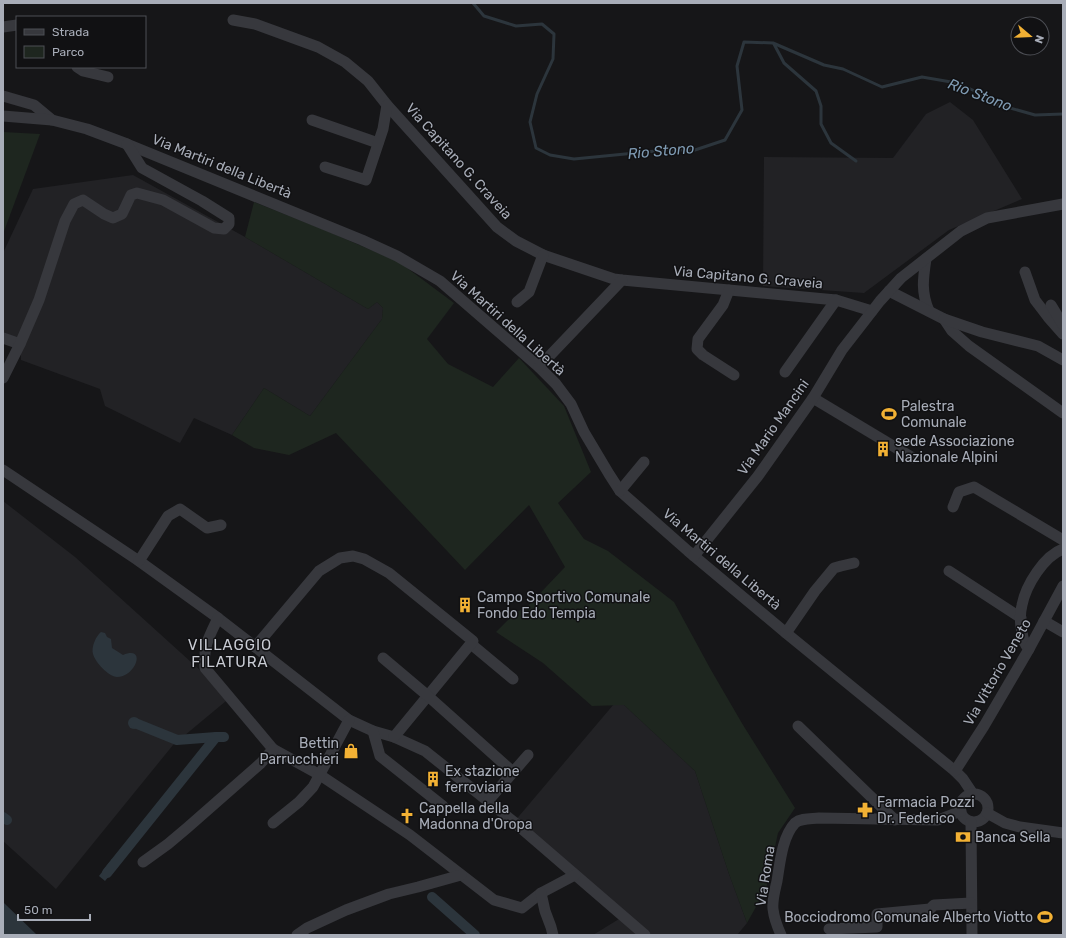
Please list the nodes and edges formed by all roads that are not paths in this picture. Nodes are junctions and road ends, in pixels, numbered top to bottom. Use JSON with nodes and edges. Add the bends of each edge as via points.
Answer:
{"nodes":[{"id":1,"x":233,"y":20,"type":"dead end"},
{"id":2,"x":16,"y":25,"type":"edge"},
{"id":3,"x":3,"y":27,"type":"edge"},
{"id":4,"x":78,"y":68,"type":"edge"},
{"id":5,"x":108,"y":77,"type":"dead end"},
{"id":6,"x":3,"y":96,"type":"edge"},
{"id":7,"x":388,"y":105,"type":"junction"},
{"id":8,"x":3,"y":116,"type":"edge"},
{"id":9,"x":52,"y":120,"type":"junction"},
{"id":10,"x":312,"y":120,"type":"dead end"},
{"id":11,"x":378,"y":143,"type":"junction"},
{"id":12,"x":127,"y":144,"type":"junction"},
{"id":13,"x":325,"y":168,"type":"dead end"},
{"id":14,"x":1063,"y":204,"type":"edge"},
{"id":15,"x":543,"y":255,"type":"junction"},
{"id":16,"x":926,"y":259,"type":"junction"},
{"id":17,"x":1025,"y":272,"type":"dead end"},
{"id":18,"x":622,"y":280,"type":"junction"},
{"id":19,"x":729,"y":290,"type":"junction"},
{"id":20,"x":889,"y":291,"type":"junction"},
{"id":21,"x":836,"y":300,"type":"junction"},
{"id":22,"x":517,"y":302,"type":"dead end"},
{"id":23,"x":1050,"y":305,"type":"dead end"},
{"id":24,"x":872,"y":311,"type":"junction"},
{"id":25,"x":929,"y":311,"type":"junction"},
{"id":26,"x":944,"y":320,"type":"junction"},
{"id":27,"x":1063,"y":325,"type":"edge"},
{"id":28,"x":1063,"y":334,"type":"edge"},
{"id":29,"x":3,"y":338,"type":"edge"},
{"id":30,"x":20,"y":344,"type":"junction"},
{"id":31,"x":1063,"y":360,"type":"edge"},
{"id":32,"x":539,"y":367,"type":"junction"},
{"id":33,"x":785,"y":372,"type":"dead end"},
{"id":34,"x":734,"y":375,"type":"dead end"},
{"id":35,"x":3,"y":378,"type":"edge"},
{"id":36,"x":813,"y":398,"type":"junction"},
{"id":37,"x":1063,"y":413,"type":"edge"},
{"id":38,"x":913,"y":458,"type":"dead end"},
{"id":39,"x":644,"y":462,"type":"dead end"},
{"id":40,"x":3,"y":470,"type":"edge"},
{"id":41,"x":620,"y":491,"type":"junction"},
{"id":42,"x":953,"y":507,"type":"dead end"},
{"id":43,"x":221,"y":525,"type":"dead end"},
{"id":44,"x":1063,"y":540,"type":"edge"},
{"id":45,"x":1063,"y":549,"type":"edge"},
{"id":46,"x":694,"y":556,"type":"junction"},
{"id":47,"x":139,"y":561,"type":"junction"},
{"id":48,"x":854,"y":563,"type":"dead end"},
{"id":49,"x":949,"y":571,"type":"dead end"},
{"id":50,"x":1063,"y":586,"type":"edge"},
{"id":51,"x":218,"y":618,"type":"junction"},
{"id":52,"x":1021,"y":618,"type":"junction"},
{"id":53,"x":1044,"y":620,"type":"junction"},
{"id":54,"x":1063,"y":632,"type":"edge"},
{"id":55,"x":786,"y":633,"type":"junction"},
{"id":56,"x":471,"y":644,"type":"junction"},
{"id":57,"x":255,"y":647,"type":"junction"},
{"id":58,"x":1028,"y":649,"type":"junction"},
{"id":59,"x":383,"y":658,"type":"dead end"},
{"id":60,"x":513,"y":679,"type":"dead end"},
{"id":61,"x":428,"y":696,"type":"junction"},
{"id":62,"x":349,"y":720,"type":"junction"},
{"id":63,"x":798,"y":726,"type":"dead end"},
{"id":64,"x":373,"y":731,"type":"junction"},
{"id":65,"x":394,"y":737,"type":"junction"},
{"id":66,"x":273,"y":749,"type":"junction"},
{"id":67,"x":528,"y":755,"type":"dead end"},
{"id":68,"x":955,"y":771,"type":"junction"},
{"id":69,"x":513,"y":772,"type":"junction"},
{"id":70,"x":320,"y":775,"type":"junction"},
{"id":71,"x":973,"y":794,"type":"junction"},
{"id":72,"x":488,"y":801,"type":"junction"},
{"id":73,"x":443,"y":806,"type":"dead end"},
{"id":74,"x":961,"y":811,"type":"junction"},
{"id":75,"x":987,"y":813,"type":"junction"},
{"id":76,"x":895,"y":820,"type":"junction"},
{"id":77,"x":971,"y":822,"type":"junction"},
{"id":78,"x":273,"y":823,"type":"dead end"},
{"id":79,"x":1063,"y":833,"type":"edge"},
{"id":80,"x":143,"y":862,"type":"dead end"},
{"id":81,"x":461,"y":875,"type":"junction"},
{"id":82,"x":575,"y":876,"type":"junction"},
{"id":83,"x":541,"y":893,"type":"junction"},
{"id":84,"x":972,"y":903,"type":"junction"},
{"id":85,"x":829,"y":929,"type":"dead end"},
{"id":86,"x":297,"y":935,"type":"edge"},
{"id":87,"x":553,"y":935,"type":"edge"},
{"id":88,"x":646,"y":935,"type":"edge"},
{"id":89,"x":781,"y":935,"type":"edge"},
{"id":90,"x":972,"y":935,"type":"edge"}],
"edges":[{"from":1,"to":7,"type":"street","name":"Via Capitano G. Craveia","via":[[255,24],[318,47],[345,62],[368,81]]},
{"from":2,"to":3,"type":"street"},
{"from":4,"to":5,"type":"street"},
{"from":6,"to":9,"type":"street","via":[[34,104]]},
{"from":7,"to":11,"type":"street"},
{"from":7,"to":15,"type":"street","name":"Via Capitano G. Craveia","via":[[497,227],[516,241]]},
{"from":8,"to":9,"type":"street","name":"Via Martiri della Libertà"},
{"from":9,"to":12,"type":"street","name":"Via Martiri della Libertà","via":[[87,129]]},
{"from":10,"to":11,"type":"street"},
{"from":11,"to":13,"type":"street","via":[[366,180]]},
{"from":12,"to":30,"type":"street","via":[[142,168],[229,218],[229,224],[224,229],[214,228],[163,200],[137,193],[130,195],[122,214],[114,218],[82,200],[74,204]]},
{"from":12,"to":32,"type":"street","name":"Via Martiri della Libertà","via":[[397,256],[440,282]]},
{"from":14,"to":16,"type":"street","name":"Via Mario Mancini","via":[[987,218],[961,231]]},
{"from":15,"to":18,"type":"street","name":"Via Capitano G. Craveia"},
{"from":15,"to":22,"type":"street","via":[[529,292]]},
{"from":16,"to":20,"type":"street","name":"Via Mario Mancini"},
{"from":16,"to":25,"type":"street","via":[[923,278],[924,300]]},
{"from":17,"to":28,"type":"street","via":[[1036,300]]},
{"from":18,"to":19,"type":"street","name":"Via Capitano G. Craveia"},
{"from":18,"to":32,"type":"street"},
{"from":19,"to":21,"type":"street","name":"Via Capitano G. Craveia"},
{"from":19,"to":34,"type":"street","via":[[724,305],[698,339],[697,349]]},
{"from":20,"to":24,"type":"street","name":"Via Mario Mancini"},
{"from":20,"to":25,"type":"street"},
{"from":21,"to":24,"type":"street","name":"Via Capitano G. Craveia"},
{"from":21,"to":33,"type":"street"},
{"from":23,"to":27,"type":"street"},
{"from":24,"to":36,"type":"street","name":"Via Mario Mancini","via":[[842,350]]},
{"from":25,"to":26,"type":"street"},
{"from":26,"to":31,"type":"street","via":[[1038,346]]},
{"from":26,"to":37,"type":"street","via":[[969,346]]},
{"from":29,"to":30,"type":"street"},
{"from":30,"to":35,"type":"street"},
{"from":32,"to":41,"type":"street","name":"Via Martiri della Libertà","via":[[571,404],[584,432]]},
{"from":36,"to":38,"type":"street"},
{"from":36,"to":46,"type":"street","name":"Via Mario Mancini","via":[[758,476]]},
{"from":39,"to":41,"type":"street"},
{"from":40,"to":47,"type":"street"},
{"from":41,"to":46,"type":"street","name":"Via Martiri della Libertà"},
{"from":42,"to":44,"type":"street","via":[[960,492],[974,487]]},
{"from":43,"to":47,"type":"street","via":[[207,528],[180,509],[168,516]]},
{"from":45,"to":52,"type":"street","via":[[1047,559],[1036,573],[1022,604]]},
{"from":46,"to":55,"type":"street","name":"Via Martiri della Libertà"},
{"from":47,"to":51,"type":"street"},
{"from":48,"to":55,"type":"street","via":[[834,568]]},
{"from":49,"to":52,"type":"street"},
{"from":50,"to":53,"type":"street","name":"Via Vittorio Veneto"},
{"from":51,"to":57,"type":"street"},
{"from":51,"to":66,"type":"street","via":[[208,639],[204,656],[205,668]]},
{"from":52,"to":58,"type":"street","via":[[1024,644]]},
{"from":53,"to":54,"type":"street"},
{"from":53,"to":58,"type":"street","name":"Via Vittorio Veneto"},
{"from":55,"to":68,"type":"street","name":"Via Martiri della Libertà"},
{"from":56,"to":57,"type":"street","via":[[473,641],[389,573],[353,556],[340,558],[320,571]]},
{"from":56,"to":60,"type":"street"},
{"from":56,"to":61,"type":"street"},
{"from":57,"to":62,"type":"street"},
{"from":58,"to":68,"type":"street","name":"Via Vittorio Veneto"},
{"from":59,"to":61,"type":"street"},
{"from":61,"to":65,"type":"street"},
{"from":61,"to":69,"type":"street"},
{"from":62,"to":64,"type":"street"},
{"from":62,"to":70,"type":"street"},
{"from":63,"to":76,"type":"street"},
{"from":64,"to":65,"type":"street"},
{"from":64,"to":73,"type":"street","via":[[380,756]]},
{"from":65,"to":72,"type":"street","via":[[425,751]]},
{"from":66,"to":70,"type":"street"},
{"from":66,"to":80,"type":"street","via":[[187,828]]},
{"from":67,"to":69,"type":"street"},
{"from":68,"to":71,"type":"street","name":"Via Martiri della Libertà"},
{"from":69,"to":72,"type":"street"},
{"from":70,"to":78,"type":"street","via":[[299,802]]},
{"from":70,"to":81,"type":"street","via":[[410,835]]},
{"from":71,"to":74,"type":"street","via":[[962,802]]},
{"from":71,"to":75,"type":"street","via":[[985,800]]},
{"from":72,"to":82,"type":"street"},
{"from":74,"to":76,"type":"street","name":"Via Roma","via":[[938,820]]},
{"from":74,"to":77,"type":"street","via":[[964,818]]},
{"from":75,"to":77,"type":"street","via":[[981,820]]},
{"from":75,"to":79,"type":"street","via":[[1005,823],[1020,827]]},
{"from":76,"to":89,"type":"street","name":"Via Roma","via":[[819,818],[796,822],[782,852],[774,895],[774,919]]},
{"from":77,"to":84,"type":"street"},
{"from":81,"to":83,"type":"street","via":[[494,900],[522,908]]},
{"from":81,"to":86,"type":"street","via":[[389,894],[346,910]]},
{"from":82,"to":83,"type":"street"},
{"from":82,"to":88,"type":"street"},
{"from":83,"to":87,"type":"street"},
{"from":84,"to":85,"type":"street","via":[[934,905],[930,909],[877,914],[877,928]]},
{"from":84,"to":90,"type":"street"}]}
